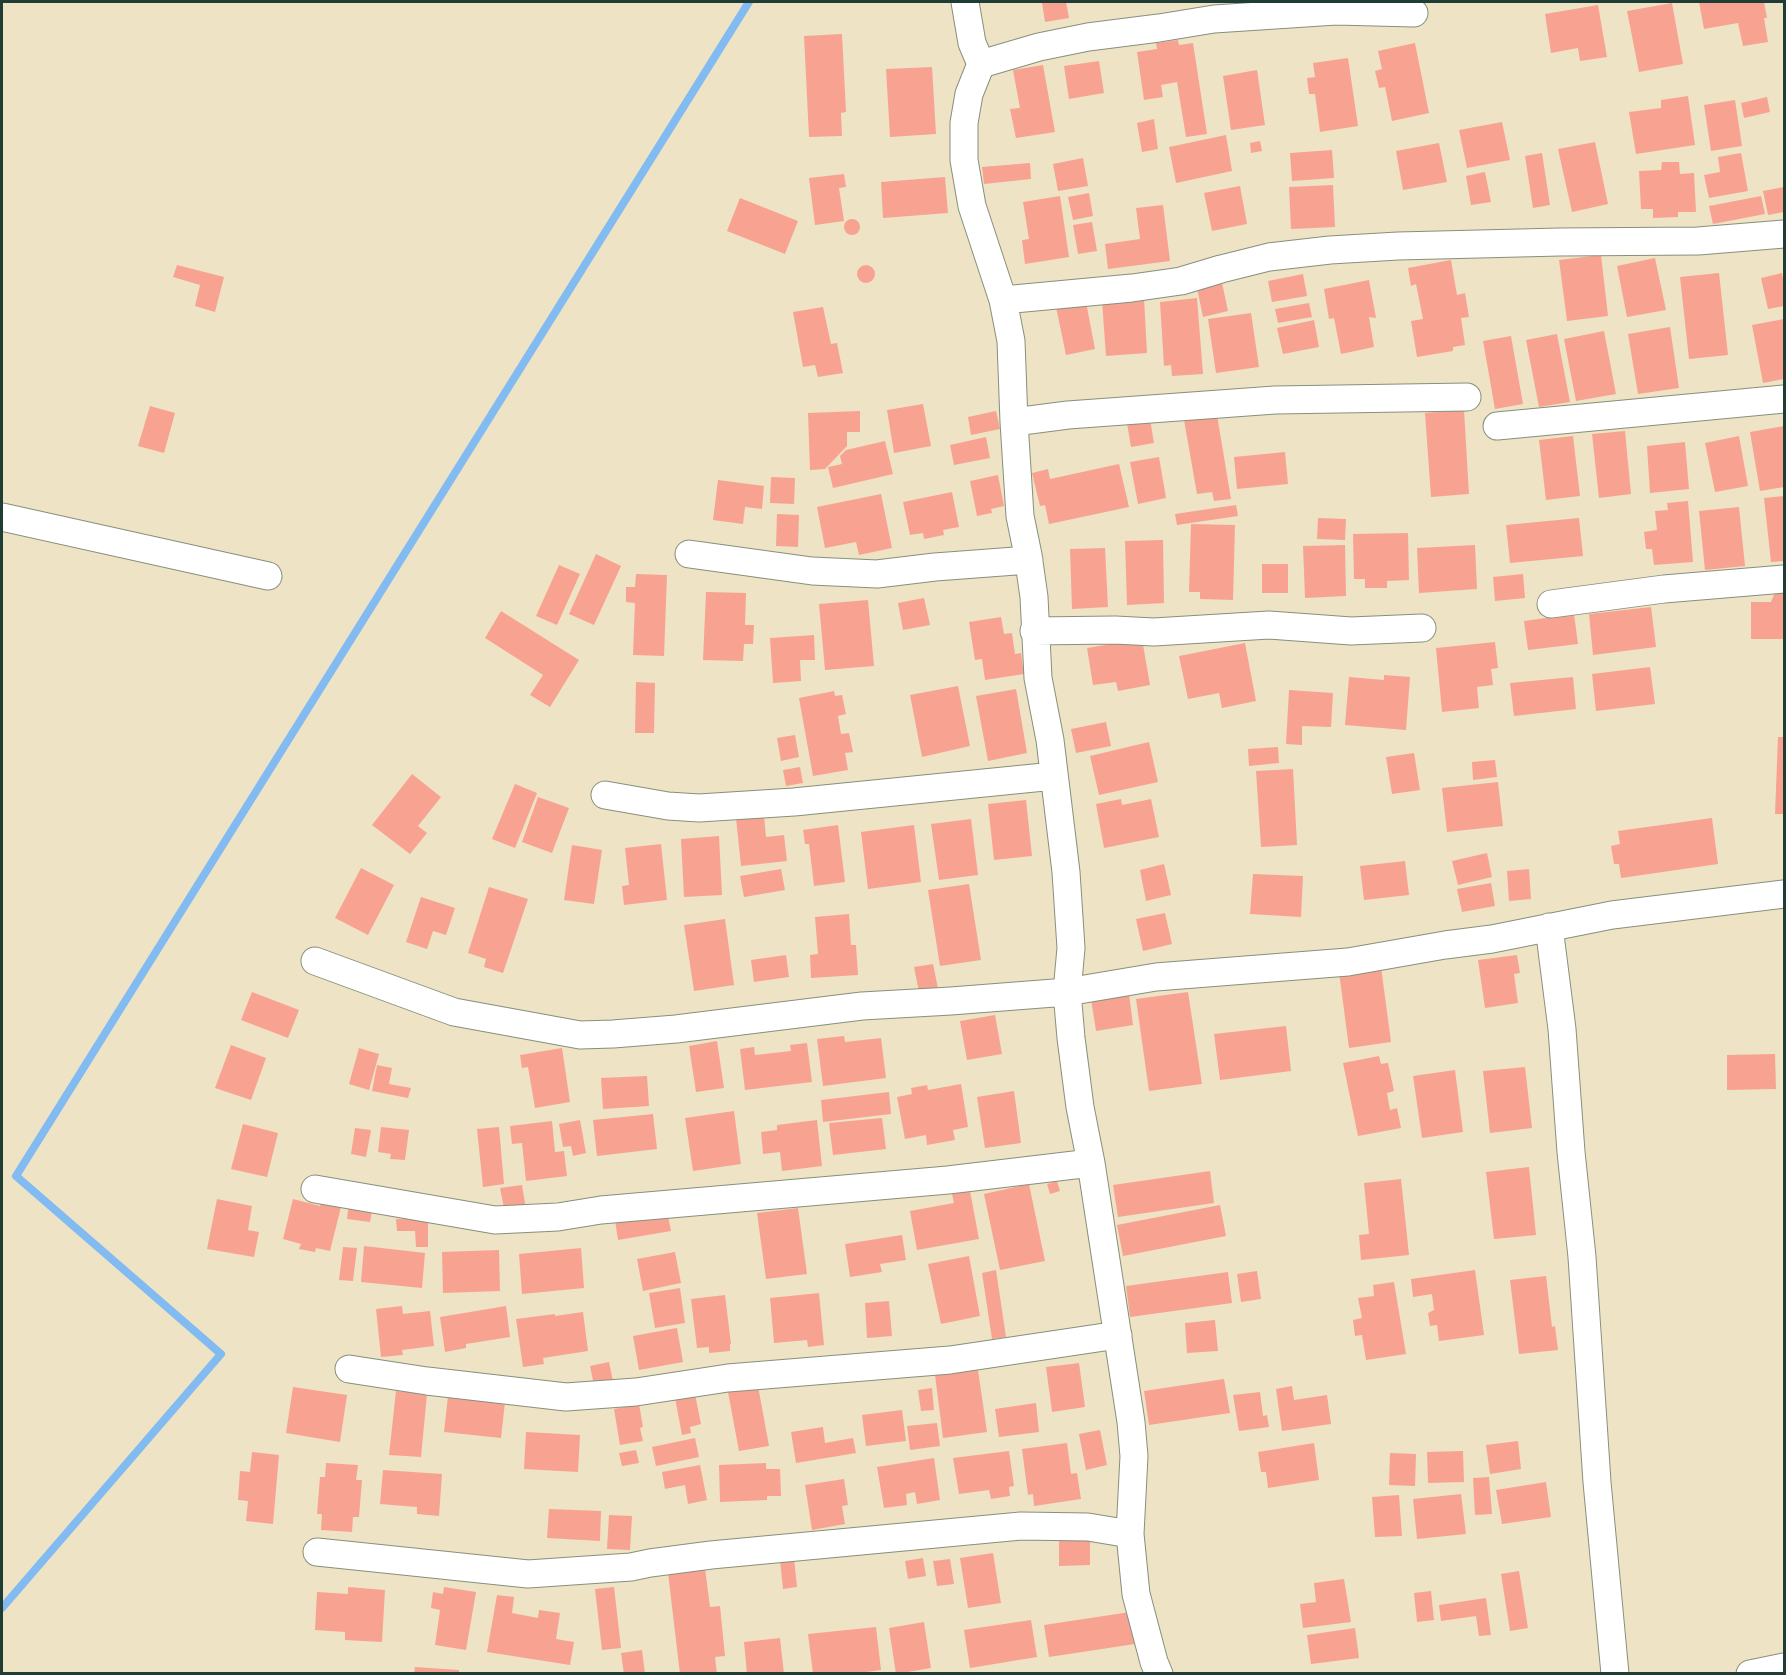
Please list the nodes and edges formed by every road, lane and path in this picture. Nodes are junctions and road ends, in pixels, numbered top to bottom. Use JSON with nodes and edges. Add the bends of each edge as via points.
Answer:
{"nodes":[{"id":1,"x":965,"y":2,"type":"edge"},
{"id":2,"x":1414,"y":13,"type":"dead end"},
{"id":3,"x":981,"y":64,"type":"junction"},
{"id":4,"x":1785,"y":234,"type":"edge"},
{"id":5,"x":1003,"y":300,"type":"junction"},
{"id":6,"x":1467,"y":397,"type":"dead end"},
{"id":7,"x":1785,"y":399,"type":"edge"},
{"id":8,"x":1014,"y":422,"type":"junction"},
{"id":9,"x":1497,"y":426,"type":"dead end"},
{"id":10,"x":2,"y":517,"type":"edge"},
{"id":11,"x":689,"y":554,"type":"dead end"},
{"id":12,"x":1029,"y":560,"type":"junction"},
{"id":13,"x":268,"y":576,"type":"dead end"},
{"id":14,"x":1785,"y":579,"type":"edge"},
{"id":15,"x":1551,"y":604,"type":"dead end"},
{"id":16,"x":1422,"y":628,"type":"dead end"},
{"id":17,"x":1034,"y":632,"type":"junction"},
{"id":18,"x":1054,"y":776,"type":"junction"},
{"id":19,"x":605,"y":795,"type":"dead end"},
{"id":20,"x":1785,"y":894,"type":"edge"},
{"id":21,"x":1549,"y":927,"type":"junction"},
{"id":22,"x":315,"y":962,"type":"dead end"},
{"id":23,"x":1067,"y":992,"type":"junction"},
{"id":24,"x":1091,"y":1163,"type":"junction"},
{"id":25,"x":315,"y":1189,"type":"dead end"},
{"id":26,"x":1118,"y":1335,"type":"junction"},
{"id":27,"x":349,"y":1369,"type":"dead end"},
{"id":28,"x":1130,"y":1534,"type":"junction"},
{"id":29,"x":317,"y":1552,"type":"dead end"},
{"id":30,"x":1785,"y":1667,"type":"edge"},
{"id":31,"x":1159,"y":1674,"type":"edge"},
{"id":32,"x":1615,"y":1674,"type":"edge"},
{"id":33,"x":1750,"y":1674,"type":"edge"}],
"edges":[{"from":1,"to":3,"type":"street","via":[[972,43]]},
{"from":2,"to":3,"type":"street","via":[[1336,11],[1214,19],[1039,46]]},
{"from":3,"to":5,"type":"street","via":[[963,123],[964,160],[972,206]]},
{"from":4,"to":5,"type":"street","via":[[1698,242],[1330,250],[1269,257],[1181,281]]},
{"from":5,"to":8,"type":"street","via":[[1011,341]]},
{"from":6,"to":8,"type":"street","via":[[1275,400]]},
{"from":7,"to":9,"type":"street"},
{"from":8,"to":12,"type":"street","via":[[1020,516]]},
{"from":10,"to":13,"type":"street"},
{"from":11,"to":12,"type":"street","via":[[812,571],[877,574]]},
{"from":12,"to":17,"type":"street"},
{"from":14,"to":15,"type":"street"},
{"from":16,"to":17,"type":"street","via":[[1351,631],[1269,625],[1154,632]]},
{"from":17,"to":18,"type":"street"},
{"from":18,"to":19,"type":"street","via":[[699,808]]},
{"from":18,"to":23,"type":"street","via":[[1071,948]]},
{"from":20,"to":21,"type":"street","via":[[1612,915]]},
{"from":21,"to":23,"type":"street","via":[[1348,962],[1156,977]]},
{"from":21,"to":32,"type":"street","via":[[1562,1029]]},
{"from":22,"to":23,"type":"street","via":[[454,1012],[580,1035],[676,1029],[862,1006]]},
{"from":23,"to":24,"type":"street","via":[[1080,1107]]},
{"from":24,"to":25,"type":"street","via":[[948,1180],[495,1220]]},
{"from":24,"to":26,"type":"street"},
{"from":26,"to":27,"type":"street","via":[[950,1360],[728,1378],[636,1392],[566,1397]]},
{"from":26,"to":28,"type":"street","via":[[1134,1456]]},
{"from":28,"to":29,"type":"street","via":[[1088,1527],[1021,1526],[711,1555],[631,1568],[528,1574]]},
{"from":28,"to":31,"type":"street","via":[[1137,1594]]},
{"from":30,"to":33,"type":"street"}]}
